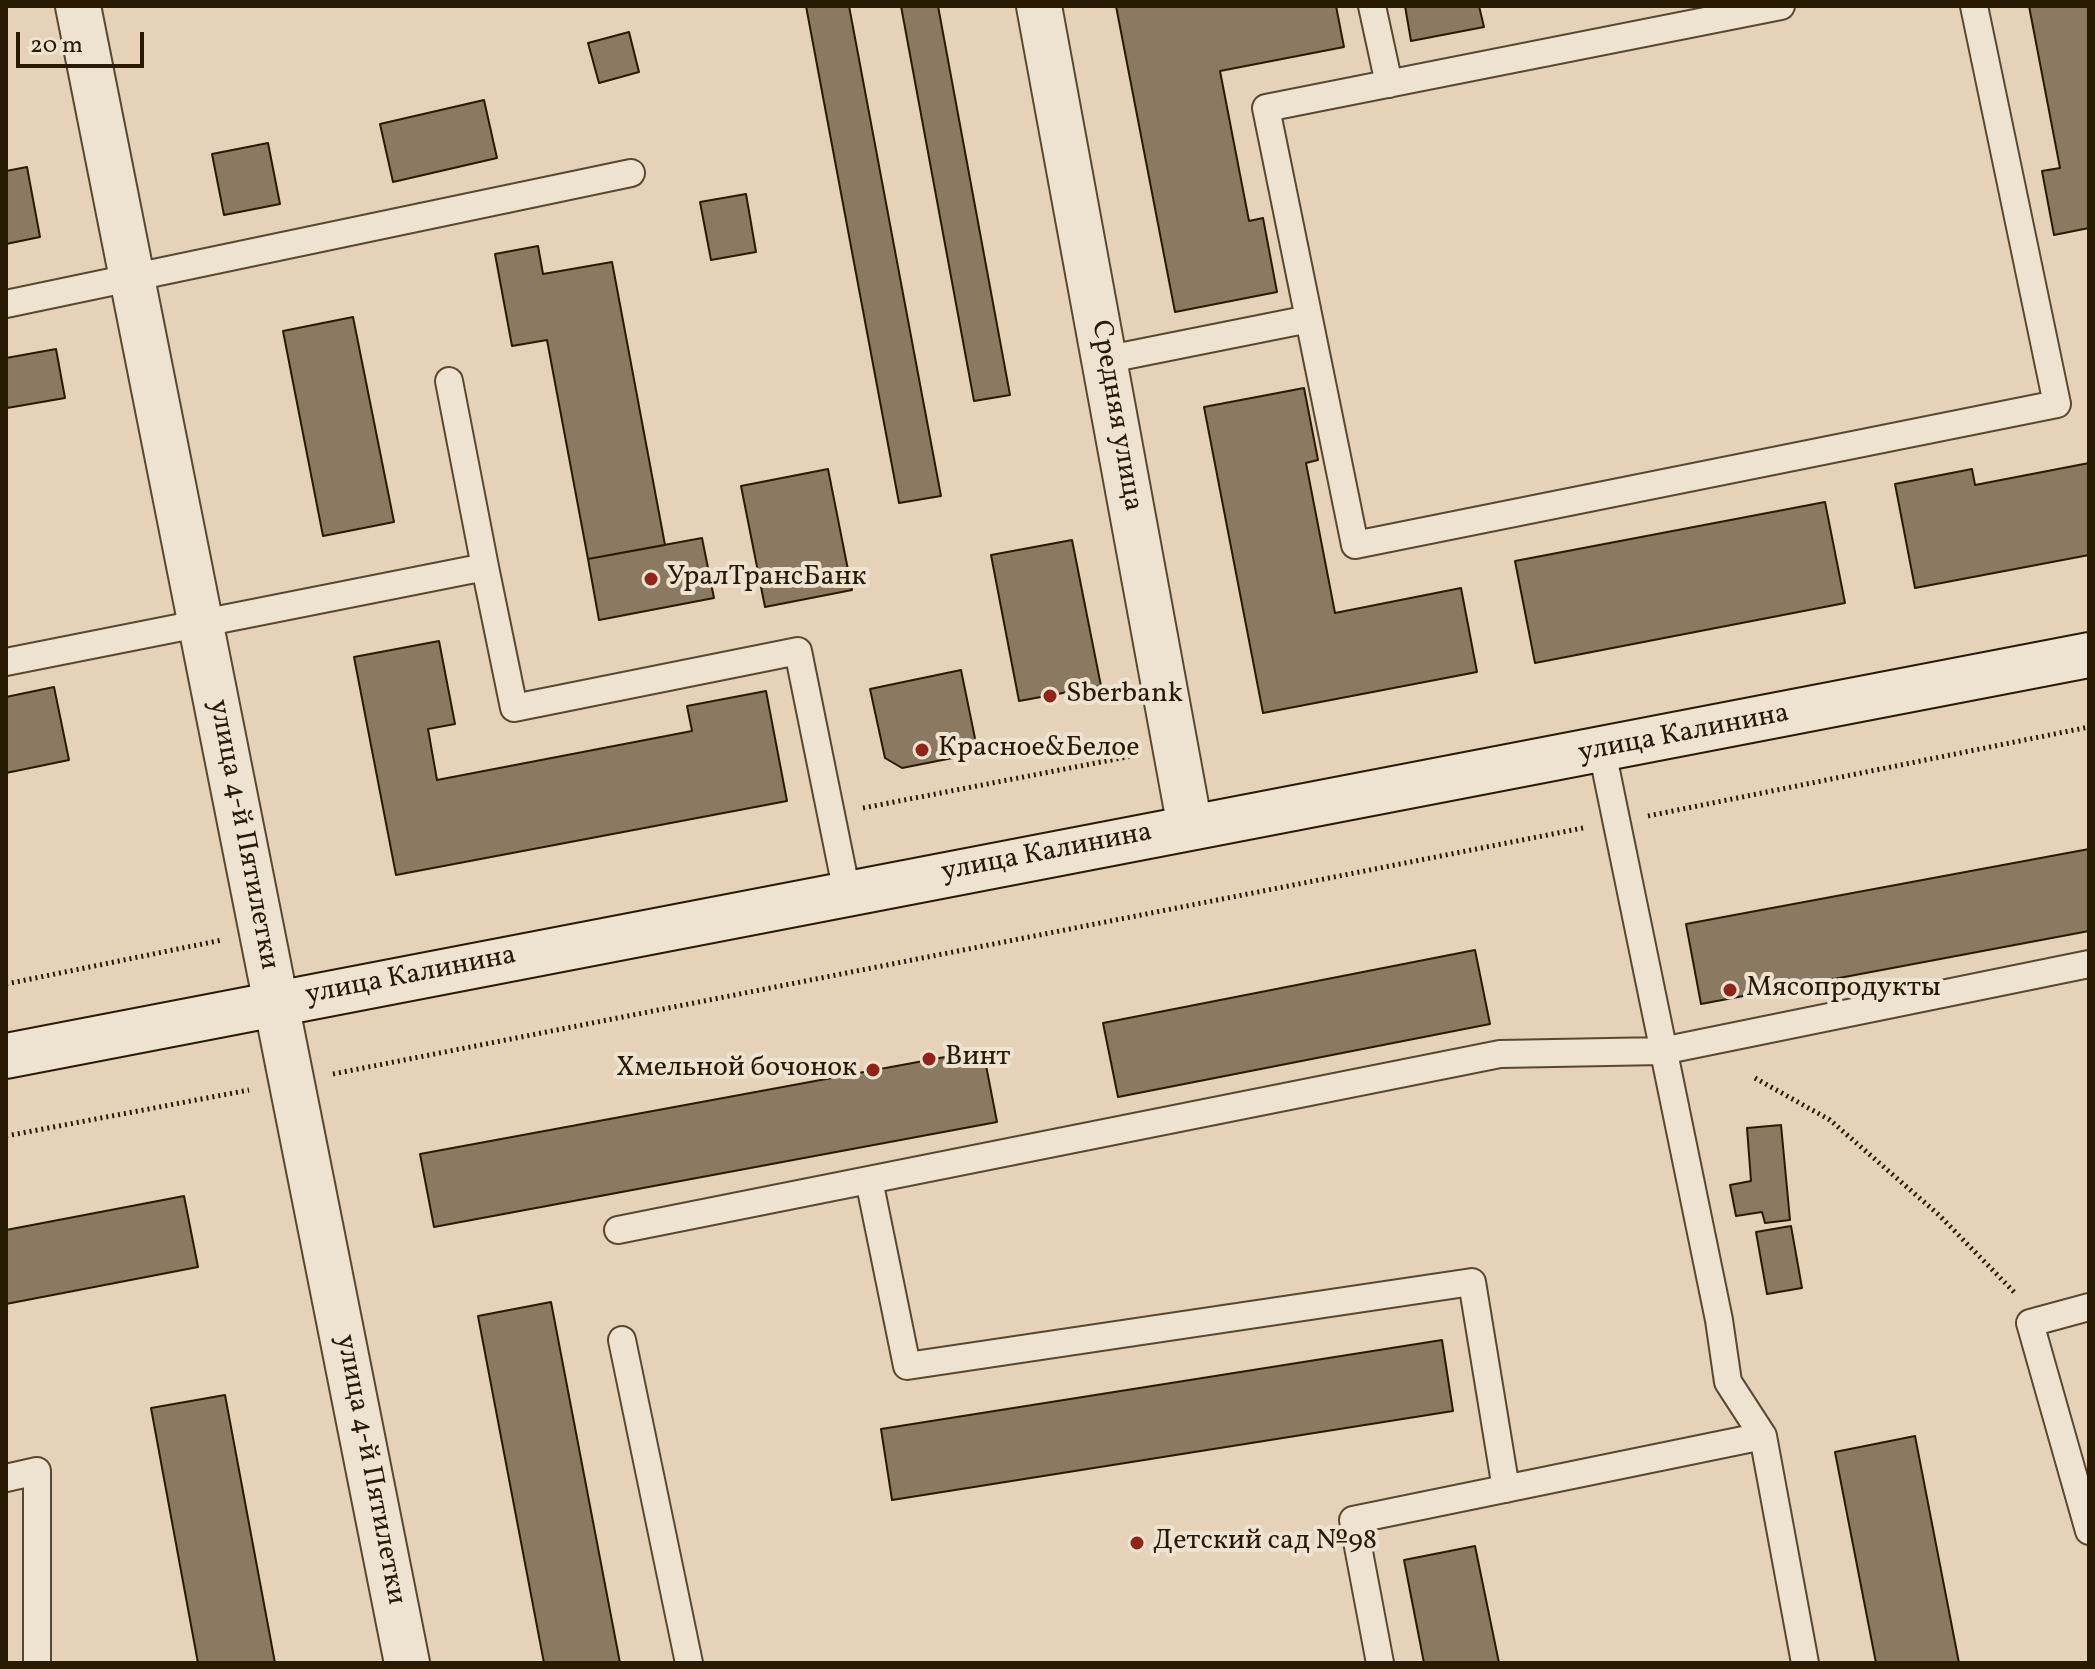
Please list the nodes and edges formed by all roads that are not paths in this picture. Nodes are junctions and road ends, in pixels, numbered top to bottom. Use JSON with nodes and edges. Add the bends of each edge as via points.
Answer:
{"nodes":[{"id":1,"x":78,"y":6,"type":"edge"},
{"id":2,"x":1039,"y":6,"type":"edge"},
{"id":3,"x":1372,"y":6,"type":"edge"},
{"id":4,"x":1781,"y":6,"type":"edge"},
{"id":5,"x":1974,"y":6,"type":"edge"},
{"id":6,"x":1389,"y":84,"type":"junction"},
{"id":7,"x":631,"y":173,"type":"dead end"},
{"id":8,"x":133,"y":279,"type":"junction"},
{"id":9,"x":6,"y":304,"type":"edge"},
{"id":10,"x":1309,"y":319,"type":"junction"},
{"id":11,"x":1104,"y":360,"type":"junction"},
{"id":12,"x":449,"y":381,"type":"dead end"},
{"id":13,"x":485,"y":567,"type":"junction"},
{"id":14,"x":200,"y":624,"type":"junction"},
{"id":15,"x":2089,"y":655,"type":"edge"},
{"id":16,"x":6,"y":662,"type":"edge"},
{"id":17,"x":1602,"y":751,"type":"junction"},
{"id":18,"x":1190,"y":827,"type":"junction"},
{"id":19,"x":847,"y":893,"type":"junction"},
{"id":20,"x":2089,"y":964,"type":"edge"},
{"id":21,"x":276,"y":1002,"type":"junction"},
{"id":22,"x":1662,"y":1051,"type":"junction"},
{"id":23,"x":6,"y":1056,"type":"edge"},
{"id":24,"x":869,"y":1180,"type":"junction"},
{"id":25,"x":618,"y":1230,"type":"dead end"},
{"id":26,"x":2089,"y":1307,"type":"edge"},
{"id":27,"x":622,"y":1340,"type":"dead end"},
{"id":28,"x":1763,"y":1436,"type":"junction"},
{"id":29,"x":6,"y":1478,"type":"edge"},
{"id":30,"x":1506,"y":1489,"type":"junction"},
{"id":31,"x":2089,"y":1531,"type":"edge"},
{"id":32,"x":37,"y":1663,"type":"edge"},
{"id":33,"x":407,"y":1663,"type":"edge"},
{"id":34,"x":689,"y":1663,"type":"edge"},
{"id":35,"x":1380,"y":1663,"type":"edge"},
{"id":36,"x":1805,"y":1663,"type":"edge"}],
"edges":[{"from":1,"to":8,"type":"street","name":"улица 4-й Пятилетки"},
{"from":2,"to":11,"type":"street","name":"Средняя улица"},
{"from":3,"to":6,"type":"lane"},
{"from":4,"to":6,"type":"lane"},
{"from":5,"to":10,"type":"lane","via":[[2057,404],[1355,545]]},
{"from":6,"to":10,"type":"lane","via":[[1266,108]]},
{"from":7,"to":8,"type":"lane"},
{"from":8,"to":9,"type":"lane"},
{"from":8,"to":14,"type":"street","name":"улица 4-й Пятилетки"},
{"from":10,"to":11,"type":"lane"},
{"from":11,"to":18,"type":"street","name":"Средняя улица"},
{"from":12,"to":13,"type":"lane"},
{"from":13,"to":14,"type":"lane"},
{"from":13,"to":19,"type":"lane","via":[[514,708],[798,651]]},
{"from":14,"to":16,"type":"lane"},
{"from":14,"to":21,"type":"street","name":"улица 4-й Пятилетки"},
{"from":15,"to":17,"type":"street","name":"улица Калинина"},
{"from":17,"to":18,"type":"street","name":"улица Калинина"},
{"from":17,"to":22,"type":"lane"},
{"from":18,"to":19,"type":"street","name":"улица Калинина"},
{"from":19,"to":21,"type":"street","name":"улица Калинина"},
{"from":20,"to":22,"type":"lane"},
{"from":21,"to":23,"type":"street","name":"улица Калинина"},
{"from":21,"to":33,"type":"street","name":"улица 4-й Пятилетки"},
{"from":22,"to":24,"type":"lane","via":[[1500,1054]]},
{"from":22,"to":28,"type":"lane","via":[[1728,1382]]},
{"from":24,"to":25,"type":"lane"},
{"from":24,"to":30,"type":"lane","via":[[907,1366],[1472,1282]]},
{"from":26,"to":31,"type":"lane","via":[[2030,1323]]},
{"from":27,"to":34,"type":"lane"},
{"from":28,"to":30,"type":"lane"},
{"from":28,"to":36,"type":"lane"},
{"from":29,"to":32,"type":"lane","via":[[37,1471]]},
{"from":30,"to":35,"type":"lane","via":[[1353,1520]]}]}
